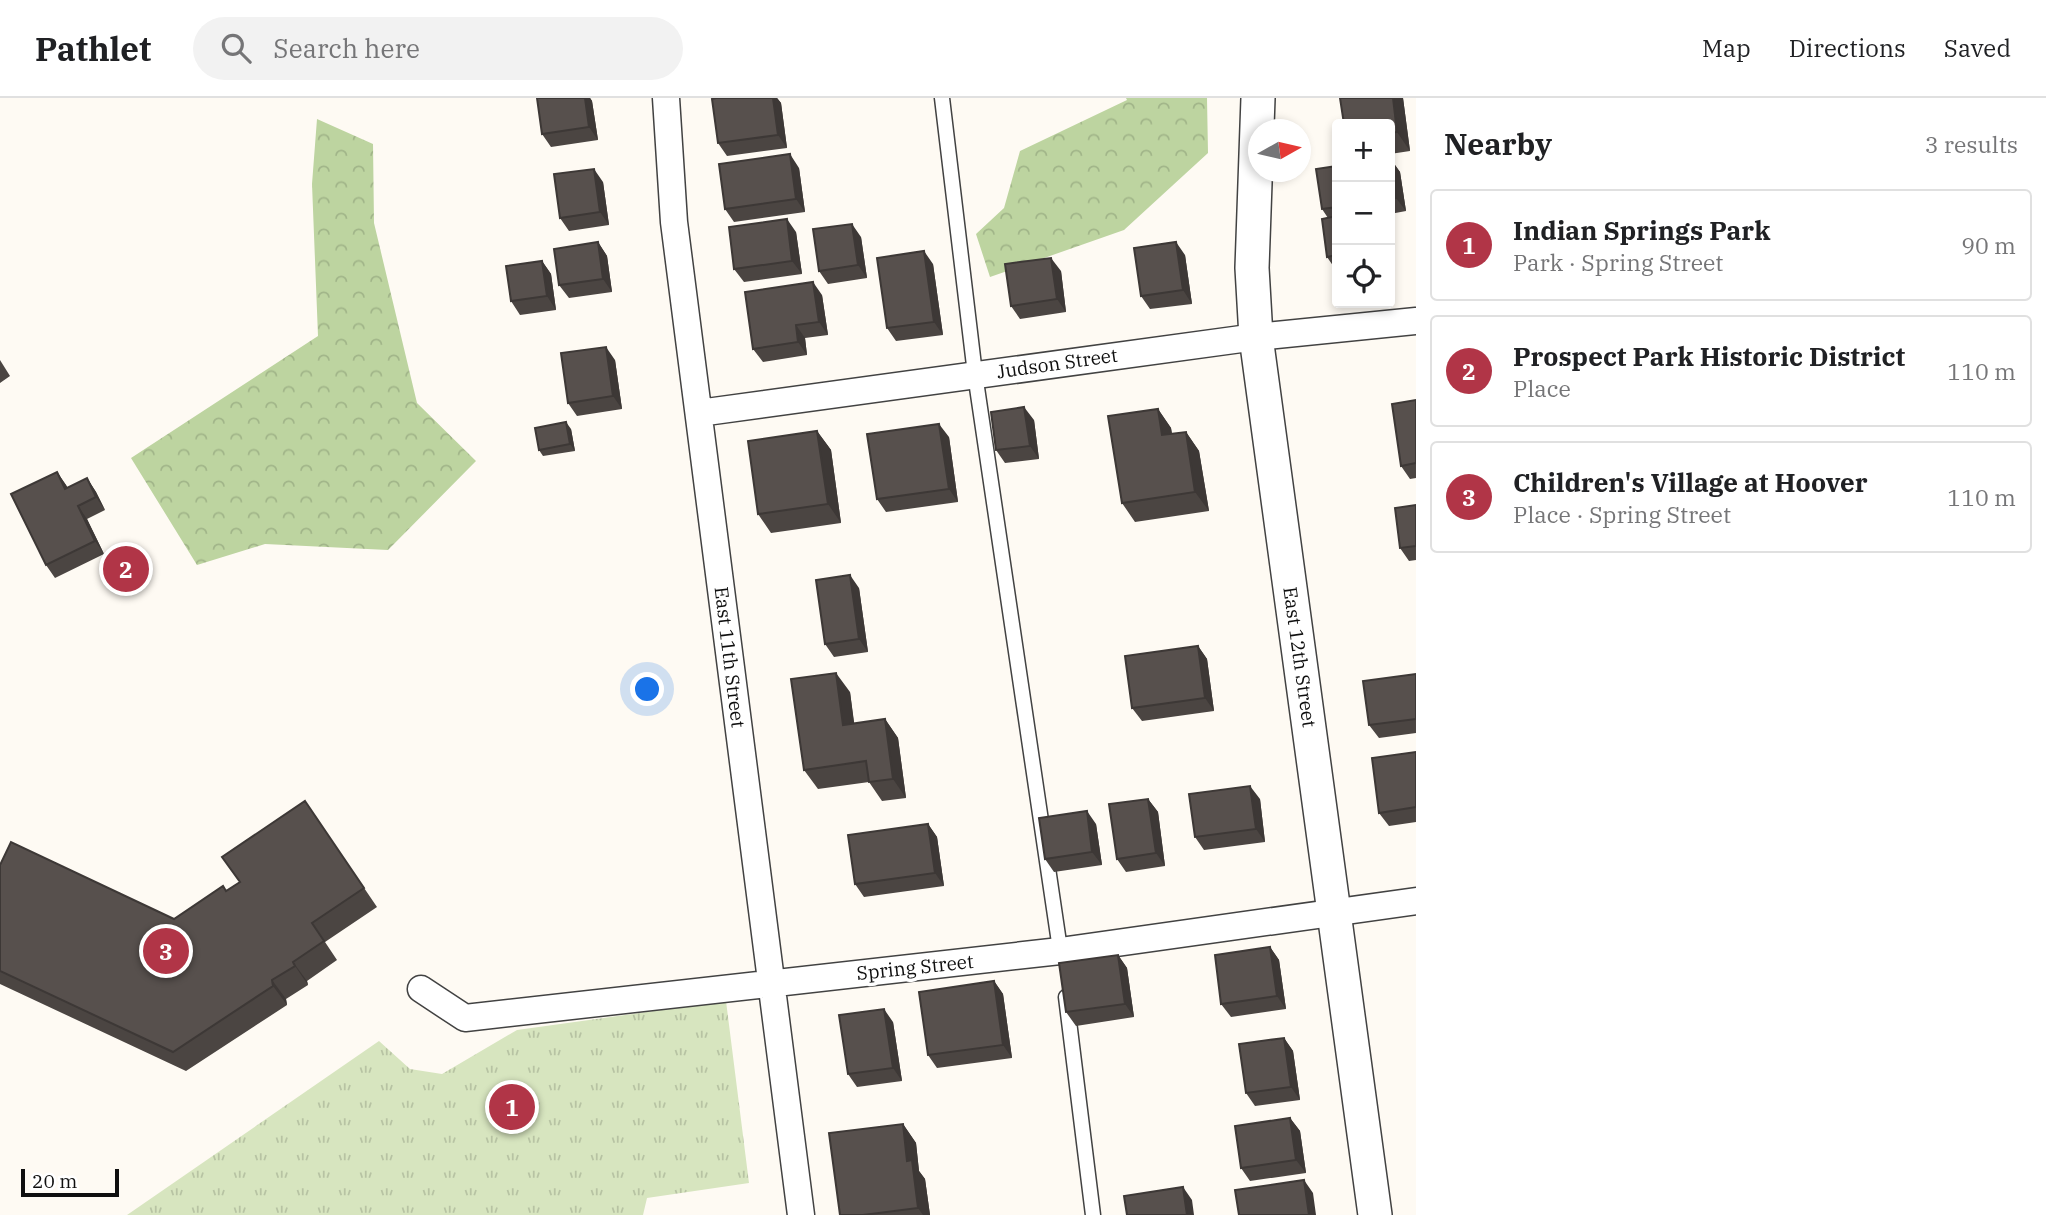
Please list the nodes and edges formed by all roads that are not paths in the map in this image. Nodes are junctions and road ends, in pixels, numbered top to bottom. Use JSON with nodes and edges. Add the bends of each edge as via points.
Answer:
{"nodes":[{"id":1,"x":666,"y":98,"type":"edge"},
{"id":2,"x":942,"y":98,"type":"edge"},
{"id":3,"x":1258,"y":98,"type":"edge"},
{"id":4,"x":1416,"y":321,"type":"edge"},
{"id":5,"x":1256,"y":337,"type":"junction"},
{"id":6,"x":975,"y":374,"type":"junction"},
{"id":7,"x":699,"y":413,"type":"junction"},
{"id":8,"x":1416,"y":901,"type":"edge"},
{"id":9,"x":1335,"y":914,"type":"junction"},
{"id":10,"x":1062,"y":964,"type":"junction"},
{"id":11,"x":771,"y":983,"type":"junction"},
{"id":12,"x":421,"y":989,"type":"dead end"},
{"id":13,"x":801,"y":1215,"type":"edge"},
{"id":14,"x":1093,"y":1215,"type":"edge"},
{"id":15,"x":1375,"y":1215,"type":"edge"}],
"edges":[{"from":1,"to":7,"type":"street","name":"East 11th Street","via":[[674,222]]},
{"from":2,"to":6,"type":"lane"},
{"from":3,"to":5,"type":"street","name":"East 12th Street","via":[[1252,268]]},
{"from":4,"to":5,"type":"street","name":"Judson Street"},
{"from":5,"to":6,"type":"street","name":"Judson Street"},
{"from":5,"to":9,"type":"street","name":"East 12th Street"},
{"from":6,"to":7,"type":"street","name":"Judson Street"},
{"from":6,"to":10,"type":"lane"},
{"from":7,"to":11,"type":"street","name":"East 11th Street"},
{"from":8,"to":9,"type":"street","name":"Spring Street"},
{"from":9,"to":10,"type":"street","name":"Spring Street"},
{"from":9,"to":15,"type":"street","name":"East 12th Street"},
{"from":10,"to":11,"type":"street","name":"Spring Street"},
{"from":10,"to":14,"type":"lane"},
{"from":11,"to":12,"type":"street","name":"Spring Street","via":[[465,1018]]},
{"from":11,"to":13,"type":"street","name":"East 11th Street"}]}
